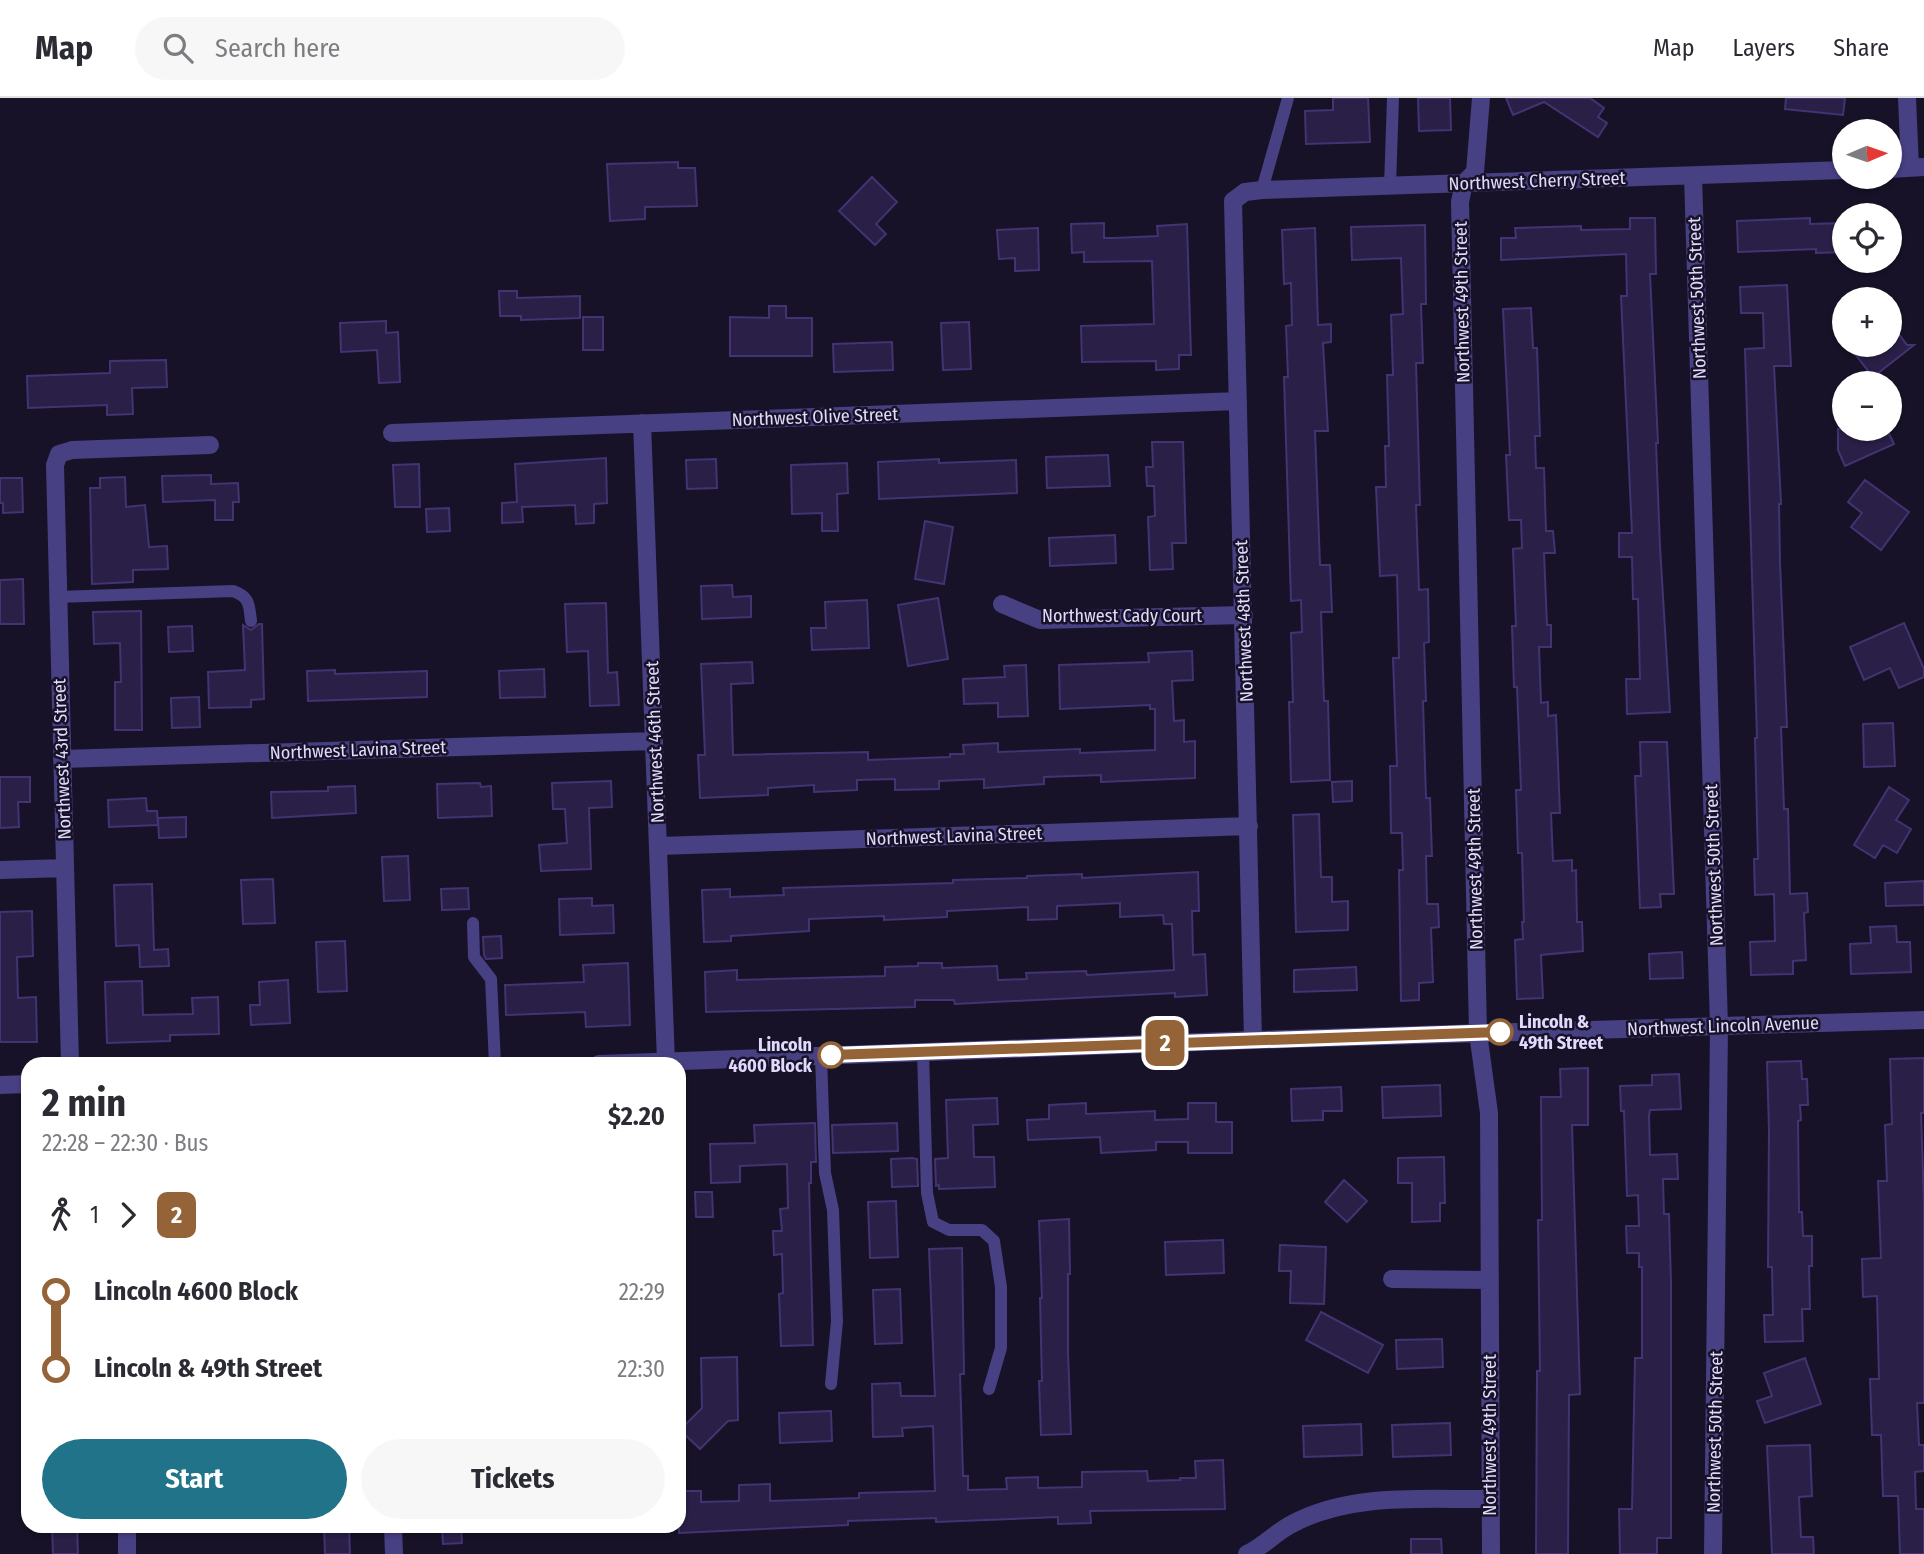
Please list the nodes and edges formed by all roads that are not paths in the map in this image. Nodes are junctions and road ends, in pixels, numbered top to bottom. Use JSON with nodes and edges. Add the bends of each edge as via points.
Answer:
{"nodes":[{"id":1,"x":1288,"y":98,"type":"edge"},
{"id":2,"x":1393,"y":98,"type":"edge"},
{"id":3,"x":1481,"y":98,"type":"edge"},
{"id":4,"x":1907,"y":98,"type":"edge"},
{"id":5,"x":1917,"y":168,"type":"edge"},
{"id":6,"x":1832,"y":170,"type":"edge"},
{"id":7,"x":1693,"y":176,"type":"junction"},
{"id":8,"x":1464,"y":183,"type":"junction"},
{"id":9,"x":1390,"y":186,"type":"junction"},
{"id":10,"x":1262,"y":190,"type":"junction"},
{"id":11,"x":1233,"y":201,"type":"joint"},
{"id":12,"x":1238,"y":401,"type":"junction"},
{"id":13,"x":642,"y":423,"type":"junction"},
{"id":14,"x":392,"y":433,"type":"dead end"},
{"id":15,"x":210,"y":444,"type":"dead end"},
{"id":16,"x":57,"y":597,"type":"junction"},
{"id":17,"x":1002,"y":604,"type":"dead end"},
{"id":18,"x":1244,"y":615,"type":"junction"},
{"id":19,"x":251,"y":621,"type":"dead end"},
{"id":20,"x":654,"y":741,"type":"junction"},
{"id":21,"x":62,"y":759,"type":"junction"},
{"id":22,"x":1250,"y":826,"type":"junction"},
{"id":23,"x":659,"y":846,"type":"junction"},
{"id":24,"x":65,"y":868,"type":"junction"},
{"id":25,"x":0,"y":870,"type":"edge"},
{"id":26,"x":473,"y":923,"type":"dead end"},
{"id":27,"x":1924,"y":1020,"type":"edge"},
{"id":28,"x":1719,"y":1026,"type":"junction"},
{"id":29,"x":1478,"y":1033,"type":"junction"},
{"id":30,"x":1253,"y":1040,"type":"junction"},
{"id":31,"x":923,"y":1052,"type":"junction"},
{"id":32,"x":821,"y":1056,"type":"junction"},
{"id":33,"x":69,"y":1057,"type":"edge"},
{"id":34,"x":495,"y":1057,"type":"edge"},
{"id":35,"x":666,"y":1057,"type":"edge"},
{"id":36,"x":686,"y":1061,"type":"edge"},
{"id":37,"x":21,"y":1084,"type":"edge"},
{"id":38,"x":0,"y":1085,"type":"edge"},
{"id":39,"x":1392,"y":1279,"type":"dead end"},
{"id":40,"x":1490,"y":1280,"type":"junction"},
{"id":41,"x":831,"y":1384,"type":"dead end"},
{"id":42,"x":989,"y":1389,"type":"dead end"},
{"id":43,"x":1490,"y":1499,"type":"junction"},
{"id":44,"x":127,"y":1533,"type":"edge"},
{"id":45,"x":393,"y":1533,"type":"edge"},
{"id":46,"x":127,"y":1554,"type":"edge"},
{"id":47,"x":394,"y":1554,"type":"edge"},
{"id":48,"x":1247,"y":1554,"type":"edge"},
{"id":49,"x":1491,"y":1554,"type":"edge"},
{"id":50,"x":1713,"y":1554,"type":"edge"}],
"edges":[{"from":1,"to":10,"type":"lane"},
{"from":2,"to":9,"type":"lane"},
{"from":3,"to":8,"type":"street","name":"Northwest 49th Street","via":[[1475,172]]},
{"from":4,"to":5,"type":"street"},
{"from":6,"to":7,"type":"street","name":"Northwest Cherry Street"},
{"from":7,"to":8,"type":"street","name":"Northwest Cherry Street"},
{"from":7,"to":28,"type":"street","name":"Northwest 50th Street"},
{"from":8,"to":9,"type":"street","name":"Northwest Cherry Street"},
{"from":8,"to":29,"type":"street","name":"Northwest 49th Street","via":[[1460,202]]},
{"from":9,"to":10,"type":"street","name":"Northwest Cherry Street"},
{"from":10,"to":11,"type":"street","name":"Northwest Cherry Street","via":[[1245,192]]},
{"from":11,"to":12,"type":"street","name":"Northwest 48th Street"},
{"from":12,"to":13,"type":"street","name":"Northwest Olive Street"},
{"from":12,"to":18,"type":"street","name":"Northwest 48th Street"},
{"from":13,"to":14,"type":"street","name":"Northwest Olive Street"},
{"from":13,"to":20,"type":"street","name":"Northwest 46th Street"},
{"from":15,"to":16,"type":"street","name":"Northwest 43rd Street","via":[[59,454],[54,480]]},
{"from":16,"to":19,"type":"lane","via":[[233,590],[248,600]]},
{"from":16,"to":21,"type":"street","name":"Northwest 43rd Street"},
{"from":17,"to":18,"type":"street","name":"Northwest Cady Court","via":[[1040,620]]},
{"from":18,"to":22,"type":"street","name":"Northwest 48th Street"},
{"from":20,"to":21,"type":"street","name":"Northwest Lavina Street"},
{"from":20,"to":23,"type":"street","name":"Northwest 46th Street"},
{"from":21,"to":24,"type":"street","name":"Northwest 43rd Street"},
{"from":22,"to":23,"type":"street","name":"Northwest Lavina Street"},
{"from":22,"to":30,"type":"street","name":"Northwest 48th Street"},
{"from":23,"to":35,"type":"street","name":"Northwest 46th Street"},
{"from":24,"to":25,"type":"street"},
{"from":24,"to":33,"type":"street","name":"Northwest 43rd Street"},
{"from":26,"to":34,"type":"lane","via":[[474,957],[491,979]]},
{"from":27,"to":28,"type":"street","name":"Northwest Lincoln Avenue"},
{"from":28,"to":29,"type":"street","name":"Northwest Lincoln Avenue"},
{"from":28,"to":50,"type":"street","name":"Northwest 50th Street"},
{"from":29,"to":30,"type":"street","name":"Northwest Lincoln Avenue"},
{"from":29,"to":40,"type":"street","name":"Northwest 49th Street","via":[[1489,1113]]},
{"from":30,"to":31,"type":"street","name":"Northwest Lincoln Avenue"},
{"from":31,"to":32,"type":"street","name":"Northwest Lincoln Avenue"},
{"from":31,"to":42,"type":"lane","via":[[927,1193],[933,1222],[949,1230],[982,1230],[995,1241],[1002,1287],[1001,1348]]},
{"from":32,"to":36,"type":"street","name":"Northwest Lincoln Avenue"},
{"from":32,"to":41,"type":"lane","via":[[837,1321]]},
{"from":37,"to":38,"type":"street"},
{"from":39,"to":40,"type":"street"},
{"from":40,"to":43,"type":"street","name":"Northwest 49th Street"},
{"from":43,"to":48,"type":"street","via":[[1346,1505],[1290,1524]]},
{"from":43,"to":49,"type":"street","name":"Northwest 49th Street"},
{"from":44,"to":46,"type":"street"},
{"from":45,"to":47,"type":"street"}]}
